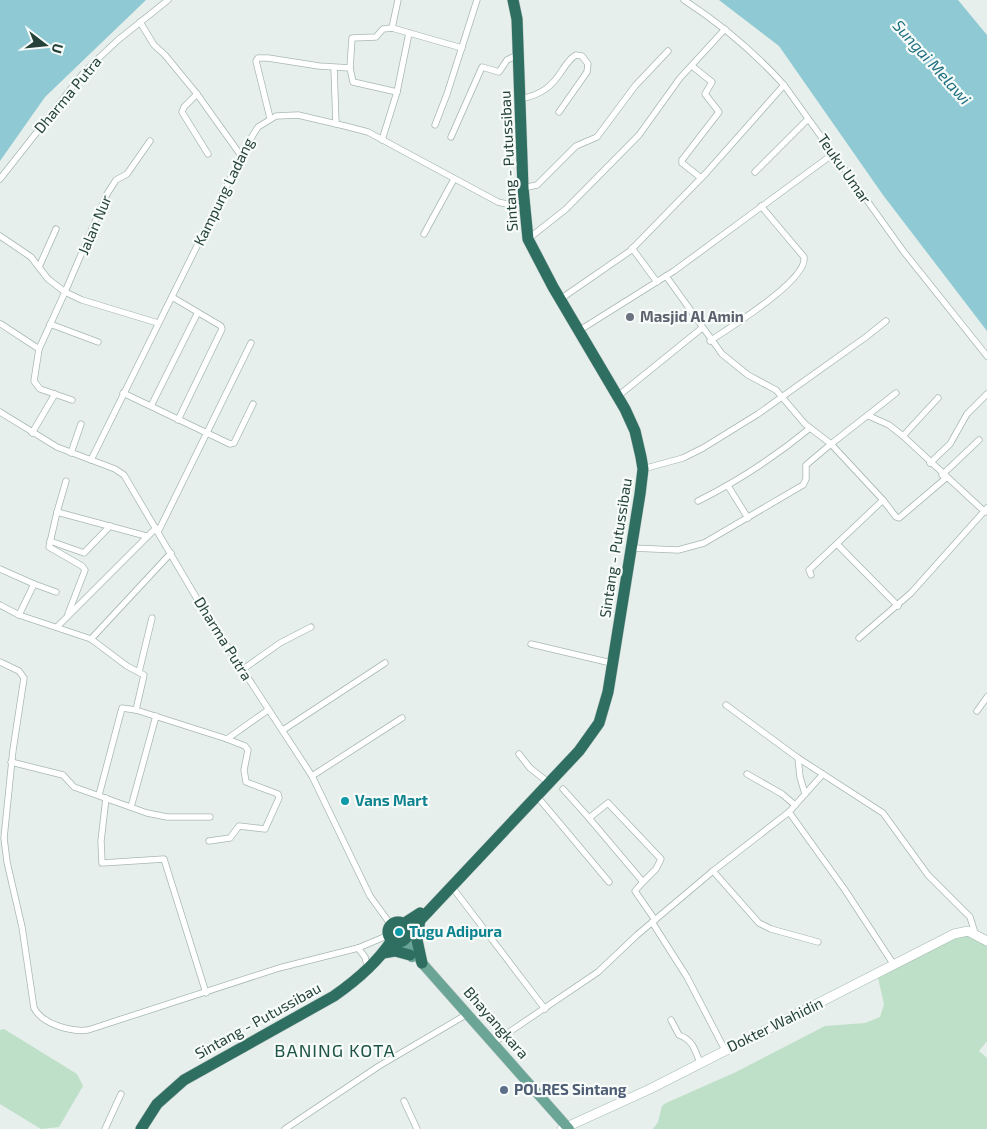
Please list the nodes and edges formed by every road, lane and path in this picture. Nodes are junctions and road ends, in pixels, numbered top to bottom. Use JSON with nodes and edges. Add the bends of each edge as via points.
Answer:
{"nodes":[{"id":1,"x":168,"y":0,"type":"edge"},
{"id":2,"x":398,"y":0,"type":"edge"},
{"id":3,"x":476,"y":0,"type":"edge"},
{"id":4,"x":514,"y":0,"type":"edge"},
{"id":5,"x":684,"y":0,"type":"edge"},
{"id":6,"x":140,"y":22,"type":"junction"},
{"id":7,"x":392,"y":28,"type":"junction"},
{"id":8,"x":725,"y":29,"type":"junction"},
{"id":9,"x":409,"y":33,"type":"junction"},
{"id":10,"x":462,"y":48,"type":"junction"},
{"id":11,"x":668,"y":51,"type":"dead end"},
{"id":12,"x":513,"y":57,"type":"junction"},
{"id":13,"x":692,"y":66,"type":"junction"},
{"id":14,"x":334,"y":68,"type":"junction"},
{"id":15,"x":350,"y":68,"type":"junction"},
{"id":16,"x":784,"y":85,"type":"junction"},
{"id":17,"x":397,"y":92,"type":"junction"},
{"id":18,"x":197,"y":94,"type":"junction"},
{"id":19,"x":520,"y":99,"type":"junction"},
{"id":20,"x":559,"y":112,"type":"dead end"},
{"id":21,"x":270,"y":118,"type":"junction"},
{"id":22,"x":808,"y":119,"type":"junction"},
{"id":23,"x":336,"y":124,"type":"junction"},
{"id":24,"x":435,"y":125,"type":"dead end"},
{"id":25,"x":451,"y":137,"type":"dead end"},
{"id":26,"x":382,"y":140,"type":"junction"},
{"id":27,"x":150,"y":141,"type":"dead end"},
{"id":28,"x":208,"y":154,"type":"dead end"},
{"id":29,"x":833,"y":154,"type":"junction"},
{"id":30,"x":242,"y":158,"type":"junction"},
{"id":31,"x":755,"y":172,"type":"dead end"},
{"id":32,"x":700,"y":178,"type":"junction"},
{"id":33,"x":0,"y":179,"type":"edge"},
{"id":34,"x":454,"y":179,"type":"junction"},
{"id":35,"x":523,"y":188,"type":"junction"},
{"id":36,"x":761,"y":206,"type":"junction"},
{"id":37,"x":519,"y":207,"type":"junction"},
{"id":38,"x":56,"y":229,"type":"dead end"},
{"id":39,"x":424,"y":234,"type":"dead end"},
{"id":40,"x":0,"y":236,"type":"edge"},
{"id":41,"x":528,"y":239,"type":"junction"},
{"id":42,"x":632,"y":248,"type":"junction"},
{"id":43,"x":39,"y":267,"type":"junction"},
{"id":44,"x":666,"y":276,"type":"junction"},
{"id":45,"x":657,"y":282,"type":"junction"},
{"id":46,"x":66,"y":292,"type":"junction"},
{"id":47,"x":172,"y":297,"type":"junction"},
{"id":48,"x":559,"y":300,"type":"junction"},
{"id":49,"x":197,"y":314,"type":"junction"},
{"id":50,"x":886,"y":321,"type":"dead end"},
{"id":51,"x":158,"y":323,"type":"junction"},
{"id":52,"x":1,"y":324,"type":"edge"},
{"id":53,"x":50,"y":324,"type":"junction"},
{"id":54,"x":702,"y":328,"type":"junction"},
{"id":55,"x":580,"y":330,"type":"junction"},
{"id":56,"x":710,"y":341,"type":"junction"},
{"id":57,"x":98,"y":342,"type":"dead end"},
{"id":58,"x":251,"y":343,"type":"dead end"},
{"id":59,"x":39,"y":349,"type":"junction"},
{"id":60,"x":987,"y":356,"type":"edge"},
{"id":61,"x":123,"y":393,"type":"junction"},
{"id":62,"x":896,"y":393,"type":"dead end"},
{"id":63,"x":54,"y":394,"type":"junction"},
{"id":64,"x":987,"y":394,"type":"edge"},
{"id":65,"x":618,"y":396,"type":"junction"},
{"id":66,"x":782,"y":396,"type":"junction"},
{"id":67,"x":938,"y":398,"type":"dead end"},
{"id":68,"x":72,"y":400,"type":"dead end"},
{"id":69,"x":253,"y":404,"type":"dead end"},
{"id":70,"x":151,"y":406,"type":"junction"},
{"id":71,"x":0,"y":412,"type":"edge"},
{"id":72,"x":869,"y":416,"type":"junction"},
{"id":73,"x":178,"y":420,"type":"junction"},
{"id":74,"x":81,"y":424,"type":"dead end"},
{"id":75,"x":810,"y":428,"type":"junction"},
{"id":76,"x":206,"y":432,"type":"junction"},
{"id":77,"x":32,"y":433,"type":"junction"},
{"id":78,"x":903,"y":436,"type":"junction"},
{"id":79,"x":979,"y":440,"type":"dead end"},
{"id":80,"x":831,"y":444,"type":"junction"},
{"id":81,"x":71,"y":453,"type":"junction"},
{"id":82,"x":91,"y":460,"type":"junction"},
{"id":83,"x":930,"y":464,"type":"junction"},
{"id":84,"x":643,"y":470,"type":"junction"},
{"id":85,"x":944,"y":476,"type":"junction"},
{"id":86,"x":66,"y":481,"type":"dead end"},
{"id":87,"x":728,"y":486,"type":"junction"},
{"id":88,"x":883,"y":500,"type":"junction"},
{"id":89,"x":698,"y":502,"type":"dead end"},
{"id":90,"x":986,"y":511,"type":"edge"},
{"id":91,"x":56,"y":512,"type":"junction"},
{"id":92,"x":748,"y":518,"type":"junction"},
{"id":93,"x":110,"y":526,"type":"junction"},
{"id":94,"x":157,"y":530,"type":"junction"},
{"id":95,"x":146,"y":536,"type":"junction"},
{"id":96,"x":50,"y":541,"type":"junction"},
{"id":97,"x":838,"y":545,"type":"junction"},
{"id":98,"x":632,"y":548,"type":"junction"},
{"id":99,"x":171,"y":553,"type":"junction"},
{"id":100,"x":0,"y":570,"type":"edge"},
{"id":101,"x":811,"y":575,"type":"dead end"},
{"id":102,"x":624,"y":581,"type":"junction"},
{"id":103,"x":34,"y":584,"type":"junction"},
{"id":104,"x":56,"y":592,"type":"dead end"},
{"id":105,"x":0,"y":605,"type":"edge"},
{"id":106,"x":898,"y":606,"type":"junction"},
{"id":107,"x":19,"y":614,"type":"junction"},
{"id":108,"x":67,"y":616,"type":"junction"},
{"id":109,"x":152,"y":618,"type":"dead end"},
{"id":110,"x":57,"y":627,"type":"junction"},
{"id":111,"x":311,"y":627,"type":"dead end"},
{"id":112,"x":859,"y":638,"type":"dead end"},
{"id":113,"x":91,"y":639,"type":"junction"},
{"id":114,"x":532,"y":644,"type":"dead end"},
{"id":115,"x":0,"y":662,"type":"edge"},
{"id":116,"x":607,"y":662,"type":"junction"},
{"id":117,"x":385,"y":663,"type":"dead end"},
{"id":118,"x":242,"y":670,"type":"junction"},
{"id":119,"x":140,"y":672,"type":"junction"},
{"id":120,"x":987,"y":697,"type":"edge"},
{"id":121,"x":726,"y":705,"type":"dead end"},
{"id":122,"x":136,"y":710,"type":"junction"},
{"id":123,"x":268,"y":710,"type":"junction"},
{"id":124,"x":977,"y":711,"type":"dead end"},
{"id":125,"x":156,"y":716,"type":"junction"},
{"id":126,"x":402,"y":718,"type":"dead end"},
{"id":127,"x":283,"y":730,"type":"junction"},
{"id":128,"x":227,"y":738,"type":"junction"},
{"id":129,"x":519,"y":754,"type":"dead end"},
{"id":130,"x":798,"y":758,"type":"junction"},
{"id":131,"x":11,"y":762,"type":"junction"},
{"id":132,"x":747,"y":774,"type":"dead end"},
{"id":133,"x":823,"y":774,"type":"junction"},
{"id":134,"x":312,"y":776,"type":"junction"},
{"id":135,"x":544,"y":779,"type":"junction"},
{"id":136,"x":563,"y":789,"type":"dead end"},
{"id":137,"x":805,"y":794,"type":"junction"},
{"id":138,"x":99,"y":795,"type":"junction"},
{"id":139,"x":536,"y":795,"type":"junction"},
{"id":140,"x":106,"y":798,"type":"junction"},
{"id":141,"x":3,"y":800,"type":"edge"},
{"id":142,"x":795,"y":806,"type":"junction"},
{"id":143,"x":131,"y":807,"type":"junction"},
{"id":144,"x":789,"y":812,"type":"junction"},
{"id":145,"x":210,"y":818,"type":"dead end"},
{"id":146,"x":589,"y":818,"type":"junction"},
{"id":147,"x":209,"y":841,"type":"dead end"},
{"id":148,"x":713,"y":871,"type":"junction"},
{"id":149,"x":609,"y":882,"type":"dead end"},
{"id":150,"x":643,"y":882,"type":"junction"},
{"id":151,"x":452,"y":887,"type":"junction"},
{"id":152,"x":420,"y":917,"type":"junction"},
{"id":153,"x":653,"y":921,"type":"junction"},
{"id":154,"x":975,"y":933,"type":"junction"},
{"id":155,"x":399,"y":934,"type":"junction"},
{"id":156,"x":987,"y":941,"type":"edge"},
{"id":157,"x":818,"y":942,"type":"dead end"},
{"id":158,"x":358,"y":948,"type":"junction"},
{"id":159,"x":383,"y":953,"type":"junction"},
{"id":160,"x":410,"y":955,"type":"junction"},
{"id":161,"x":422,"y":963,"type":"junction"},
{"id":162,"x":894,"y":965,"type":"junction"},
{"id":163,"x":368,"y":969,"type":"junction"},
{"id":164,"x":206,"y":992,"type":"junction"},
{"id":165,"x":545,"y":1009,"type":"junction"},
{"id":166,"x":464,"y":1016,"type":"junction"},
{"id":167,"x":671,"y":1020,"type":"dead end"},
{"id":168,"x":493,"y":1043,"type":"junction"},
{"id":169,"x":725,"y":1050,"type":"junction"},
{"id":170,"x":700,"y":1063,"type":"junction"},
{"id":171,"x":122,"y":1094,"type":"dead end"},
{"id":172,"x":404,"y":1101,"type":"dead end"},
{"id":173,"x":564,"y":1128,"type":"edge"},
{"id":174,"x":105,"y":1129,"type":"edge"},
{"id":175,"x":141,"y":1129,"type":"edge"},
{"id":176,"x":285,"y":1129,"type":"edge"},
{"id":177,"x":417,"y":1129,"type":"edge"}],
"edges":[{"from":1,"to":6,"type":"street","name":"Dharma Putra"},
{"from":2,"to":7,"type":"street"},
{"from":3,"to":10,"type":"street"},
{"from":4,"to":12,"type":"highway","name":"Sintang - Putussibau"},
{"from":4,"to":19,"type":"highway","name":"Sintang - Putussibau"},
{"from":5,"to":8,"type":"street","name":"Teuku Umar"},
{"from":6,"to":18,"type":"street","via":[[156,48],[165,54]]},
{"from":6,"to":33,"type":"street","name":"Dharma Putra","via":[[85,71]]},
{"from":7,"to":9,"type":"street"},
{"from":7,"to":15,"type":"street","via":[[383,29],[376,37],[352,38]]},
{"from":8,"to":13,"type":"street"},
{"from":8,"to":16,"type":"street","name":"Teuku Umar"},
{"from":9,"to":10,"type":"street"},
{"from":9,"to":17,"type":"street"},
{"from":10,"to":24,"type":"street"},
{"from":11,"to":35,"type":"street","via":[[634,86],[597,137],[576,146],[537,185]]},
{"from":12,"to":25,"type":"street","via":[[499,72],[482,66]]},
{"from":12,"to":37,"type":"highway","name":"Sintang - Putussibau"},
{"from":13,"to":32,"type":"street","via":[[712,82],[705,94],[719,112],[682,160]]},
{"from":13,"to":41,"type":"street","via":[[639,135],[566,209]]},
{"from":14,"to":15,"type":"street"},
{"from":14,"to":21,"type":"street","via":[[257,59]]},
{"from":14,"to":23,"type":"street"},
{"from":15,"to":17,"type":"street","via":[[353,82]]},
{"from":16,"to":22,"type":"street","name":"Teuku Umar"},
{"from":16,"to":32,"type":"street"},
{"from":17,"to":26,"type":"street"},
{"from":18,"to":28,"type":"street","via":[[182,112]]},
{"from":18,"to":30,"type":"street"},
{"from":19,"to":20,"type":"street","via":[[548,89],[570,59],[582,56],[588,64],[587,72]]},
{"from":19,"to":35,"type":"highway","name":"Sintang - Putussibau"},
{"from":21,"to":23,"type":"street","via":[[298,115]]},
{"from":21,"to":30,"type":"street","name":"Kampung Ladang","via":[[258,127]]},
{"from":22,"to":29,"type":"street","name":"Teuku Umar"},
{"from":22,"to":31,"type":"street"},
{"from":23,"to":26,"type":"street","via":[[362,130]]},
{"from":26,"to":34,"type":"street"},
{"from":27,"to":46,"type":"street","name":"Jalan Nur","via":[[127,174],[116,180],[107,194]]},
{"from":29,"to":36,"type":"street"},
{"from":29,"to":60,"type":"street","name":"Teuku Umar","via":[[904,252]]},
{"from":30,"to":47,"type":"street","name":"Kampung Ladang"},
{"from":32,"to":42,"type":"street"},
{"from":34,"to":37,"type":"street","via":[[498,202]]},
{"from":34,"to":39,"type":"street"},
{"from":35,"to":41,"type":"highway","name":"Sintang - Putussibau"},
{"from":36,"to":44,"type":"street"},
{"from":36,"to":56,"type":"street","via":[[804,257],[804,265],[783,288]]},
{"from":37,"to":48,"type":"highway","name":"Sintang - Putussibau","via":[[524,244]]},
{"from":38,"to":43,"type":"street"},
{"from":40,"to":43,"type":"street","via":[[31,257]]},
{"from":41,"to":48,"type":"highway","name":"Sintang - Putussibau"},
{"from":42,"to":45,"type":"street"},
{"from":42,"to":48,"type":"street"},
{"from":43,"to":46,"type":"street"},
{"from":44,"to":45,"type":"street"},
{"from":44,"to":54,"type":"street"},
{"from":45,"to":55,"type":"street"},
{"from":46,"to":51,"type":"street"},
{"from":46,"to":53,"type":"street","name":"Jalan Nur"},
{"from":47,"to":49,"type":"street","via":[[195,309]]},
{"from":47,"to":51,"type":"street","name":"Kampung Ladang"},
{"from":48,"to":55,"type":"highway","name":"Sintang - Putussibau"},
{"from":48,"to":102,"type":"highway","name":"Sintang - Putussibau","via":[[620,409],[633,442],[638,479]]},
{"from":49,"to":70,"type":"street"},
{"from":49,"to":73,"type":"street","via":[[221,326],[222,330]]},
{"from":50,"to":66,"type":"street"},
{"from":51,"to":61,"type":"street","name":"Kampung Ladang"},
{"from":52,"to":59,"type":"street"},
{"from":53,"to":57,"type":"street"},
{"from":53,"to":59,"type":"street","name":"Jalan Nur"},
{"from":54,"to":56,"type":"street"},
{"from":54,"to":65,"type":"street"},
{"from":55,"to":65,"type":"highway","name":"Sintang - Putussibau"},
{"from":56,"to":66,"type":"street","via":[[748,375]]},
{"from":58,"to":76,"type":"street"},
{"from":59,"to":63,"type":"street","name":"Jalan Nur","via":[[34,384]]},
{"from":61,"to":70,"type":"street"},
{"from":61,"to":82,"type":"street","name":"Kampung Ladang"},
{"from":62,"to":72,"type":"street"},
{"from":63,"to":68,"type":"street"},
{"from":63,"to":77,"type":"street"},
{"from":64,"to":83,"type":"street","via":[[967,414],[950,444]]},
{"from":65,"to":84,"type":"highway","name":"Sintang - Putussibau","via":[[635,431]]},
{"from":66,"to":75,"type":"street"},
{"from":66,"to":84,"type":"street","via":[[698,450],[673,462]]},
{"from":67,"to":78,"type":"street"},
{"from":69,"to":76,"type":"street","via":[[234,442],[230,444]]},
{"from":70,"to":73,"type":"street"},
{"from":71,"to":77,"type":"street","name":"Dharma Putra"},
{"from":72,"to":78,"type":"street"},
{"from":72,"to":80,"type":"street"},
{"from":73,"to":76,"type":"street"},
{"from":74,"to":81,"type":"street"},
{"from":75,"to":80,"type":"street"},
{"from":75,"to":87,"type":"street","via":[[776,456]]},
{"from":76,"to":94,"type":"street"},
{"from":77,"to":81,"type":"street","name":"Dharma Putra"},
{"from":78,"to":83,"type":"street"},
{"from":79,"to":85,"type":"street"},
{"from":80,"to":88,"type":"street"},
{"from":80,"to":92,"type":"street","via":[[806,465],[803,486]]},
{"from":81,"to":82,"type":"street","name":"Dharma Putra"},
{"from":82,"to":94,"type":"street","name":"Dharma Putra","via":[[124,475]]},
{"from":83,"to":85,"type":"street"},
{"from":84,"to":98,"type":"highway","name":"Sintang - Putussibau"},
{"from":85,"to":88,"type":"street","via":[[900,518]]},
{"from":85,"to":90,"type":"street"},
{"from":86,"to":91,"type":"street"},
{"from":87,"to":89,"type":"street"},
{"from":87,"to":92,"type":"street"},
{"from":88,"to":97,"type":"street"},
{"from":90,"to":106,"type":"street"},
{"from":91,"to":93,"type":"street"},
{"from":91,"to":96,"type":"street"},
{"from":92,"to":98,"type":"street","via":[[691,548]]},
{"from":93,"to":95,"type":"street"},
{"from":93,"to":96,"type":"street","via":[[84,553]]},
{"from":94,"to":95,"type":"street"},
{"from":94,"to":99,"type":"street","name":"Dharma Putra"},
{"from":95,"to":108,"type":"street"},
{"from":96,"to":108,"type":"street","via":[[50,548],[85,570]]},
{"from":97,"to":101,"type":"street","via":[[809,570]]},
{"from":97,"to":106,"type":"street"},
{"from":98,"to":102,"type":"highway","name":"Sintang - Putussibau"},
{"from":99,"to":113,"type":"street"},
{"from":99,"to":118,"type":"street","name":"Dharma Putra"},
{"from":100,"to":103,"type":"street"},
{"from":102,"to":116,"type":"highway","name":"Sintang - Putussibau"},
{"from":102,"to":139,"type":"highway","name":"Sintang - Putussibau","via":[[602,716],[589,739]]},
{"from":103,"to":104,"type":"street"},
{"from":103,"to":107,"type":"street"},
{"from":105,"to":107,"type":"street"},
{"from":106,"to":112,"type":"street"},
{"from":107,"to":110,"type":"street"},
{"from":108,"to":110,"type":"street"},
{"from":109,"to":119,"type":"street"},
{"from":110,"to":113,"type":"street"},
{"from":111,"to":118,"type":"street","via":[[280,643]]},
{"from":113,"to":119,"type":"street"},
{"from":114,"to":116,"type":"street"},
{"from":115,"to":131,"type":"street","via":[[19,671],[24,678]]},
{"from":116,"to":135,"type":"highway","name":"Sintang - Putussibau","via":[[600,704],[592,726]]},
{"from":117,"to":127,"type":"street"},
{"from":118,"to":123,"type":"street","name":"Dharma Putra"},
{"from":119,"to":122,"type":"street","via":[[145,680]]},
{"from":120,"to":124,"type":"street"},
{"from":121,"to":130,"type":"street"},
{"from":122,"to":125,"type":"street"},
{"from":122,"to":138,"type":"street","via":[[121,709]]},
{"from":123,"to":127,"type":"street","name":"Dharma Putra"},
{"from":123,"to":128,"type":"street"},
{"from":125,"to":128,"type":"street"},
{"from":125,"to":143,"type":"street"},
{"from":126,"to":134,"type":"street"},
{"from":127,"to":134,"type":"street","name":"Dharma Putra"},
{"from":128,"to":147,"type":"street","via":[[248,750],[244,770],[246,782],[278,794],[279,798],[265,829],[239,826],[230,838]]},
{"from":129,"to":135,"type":"street"},
{"from":130,"to":133,"type":"street"},
{"from":130,"to":137,"type":"street"},
{"from":131,"to":138,"type":"street","via":[[60,774],[72,786]]},
{"from":131,"to":141,"type":"street"},
{"from":132,"to":142,"type":"street","via":[[782,794]]},
{"from":133,"to":137,"type":"street"},
{"from":133,"to":154,"type":"street","via":[[883,813],[928,875],[970,917]]},
{"from":134,"to":155,"type":"street","name":"Dharma Putra","via":[[370,896]]},
{"from":135,"to":155,"type":"highway","name":"Sintang - Putussibau"},
{"from":136,"to":146,"type":"street"},
{"from":137,"to":142,"type":"street"},
{"from":138,"to":140,"type":"street"},
{"from":139,"to":149,"type":"street"},
{"from":139,"to":151,"type":"highway","name":"Sintang - Putussibau"},
{"from":140,"to":143,"type":"street"},
{"from":140,"to":164,"type":"street","via":[[102,863],[164,859]]},
{"from":141,"to":164,"type":"street","via":[[6,854],[36,1013],[68,1029],[88,1030]]},
{"from":142,"to":144,"type":"street"},
{"from":143,"to":145,"type":"street","via":[[167,817]]},
{"from":144,"to":148,"type":"street"},
{"from":144,"to":162,"type":"street"},
{"from":146,"to":150,"type":"street"},
{"from":146,"to":150,"type":"street","via":[[610,804],[658,855],[660,863]]},
{"from":148,"to":153,"type":"street"},
{"from":148,"to":157,"type":"street","via":[[759,922],[771,929]]},
{"from":150,"to":153,"type":"street","via":[[635,891]]},
{"from":151,"to":152,"type":"highway","name":"Sintang - Putussibau"},
{"from":151,"to":165,"type":"street"},
{"from":152,"to":155,"type":"highway","name":"Sintang - Putussibau"},
{"from":152,"to":161,"type":"highway","via":[[418,940]]},
{"from":153,"to":165,"type":"street","via":[[607,965]]},
{"from":153,"to":169,"type":"street"},
{"from":154,"to":156,"type":"street"},
{"from":154,"to":162,"type":"street","name":"Dokter Wahidin","via":[[961,931]]},
{"from":155,"to":158,"type":"street"},
{"from":155,"to":159,"type":"highway","name":"Sintang - Putussibau"},
{"from":155,"to":160,"type":"main road","name":"Bhayangkara"},
{"from":155,"to":161,"type":"main road","name":"Bhayangkara"},
{"from":158,"to":163,"type":"street"},
{"from":158,"to":164,"type":"street","via":[[279,968]]},
{"from":159,"to":160,"type":"highway","via":[[394,951]]},
{"from":159,"to":163,"type":"highway","name":"Sintang - Putussibau"},
{"from":160,"to":166,"type":"main road","name":"Bhayangkara"},
{"from":161,"to":168,"type":"main road","name":"Bhayangkara"},
{"from":162,"to":169,"type":"street","name":"Dokter Wahidin"},
{"from":163,"to":175,"type":"highway","name":"Sintang - Putussibau","via":[[334,996],[184,1080],[157,1104]]},
{"from":165,"to":168,"type":"street"},
{"from":166,"to":173,"type":"main road","name":"Bhayangkara"},
{"from":166,"to":176,"type":"street","via":[[379,1066]]},
{"from":167,"to":170,"type":"street","via":[[679,1035],[693,1045]]},
{"from":168,"to":173,"type":"main road","name":"Bhayangkara"},
{"from":169,"to":170,"type":"street","name":"Dokter Wahidin"},
{"from":170,"to":173,"type":"street","name":"Dokter Wahidin"},
{"from":171,"to":174,"type":"street"},
{"from":172,"to":177,"type":"street"}]}
